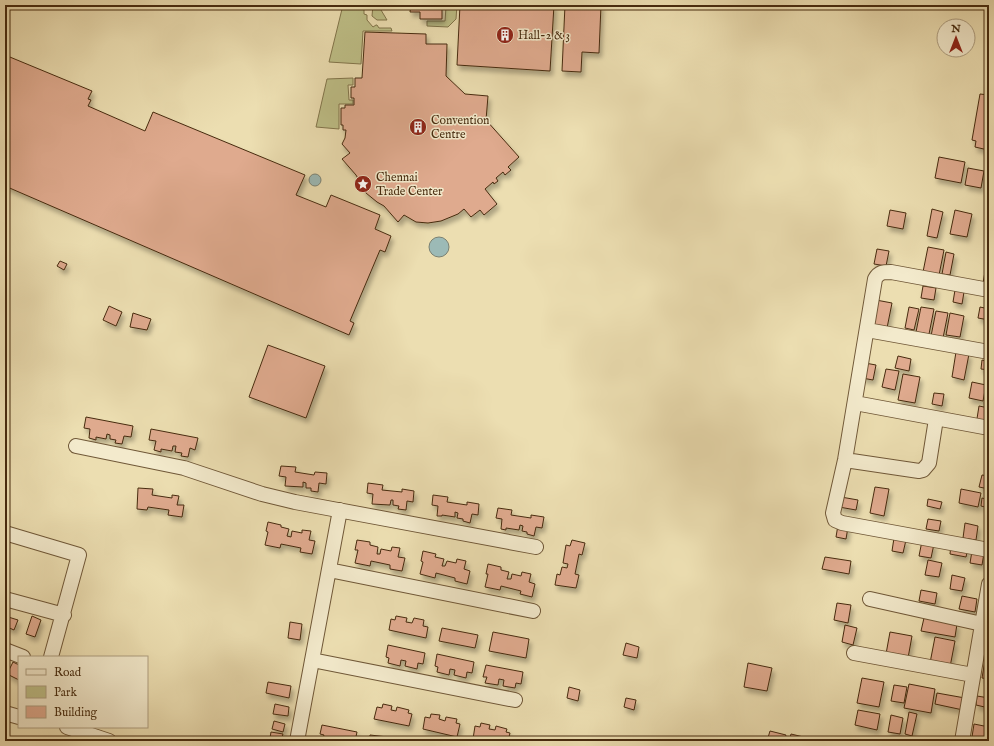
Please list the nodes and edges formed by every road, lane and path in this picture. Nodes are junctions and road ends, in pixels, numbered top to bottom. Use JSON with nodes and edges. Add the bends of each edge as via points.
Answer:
{"nodes":[{"id":1,"x":989,"y":290,"type":"edge"},
{"id":2,"x":867,"y":330,"type":"junction"},
{"id":3,"x":989,"y":352,"type":"edge"},
{"id":4,"x":855,"y":403,"type":"junction"},
{"id":5,"x":936,"y":419,"type":"junction"},
{"id":6,"x":989,"y":428,"type":"edge"},
{"id":7,"x":76,"y":446,"type":"dead end"},
{"id":8,"x":845,"y":460,"type":"junction"},
{"id":9,"x":340,"y":510,"type":"junction"},
{"id":10,"x":5,"y":533,"type":"edge"},
{"id":11,"x":536,"y":547,"type":"dead end"},
{"id":12,"x":989,"y":550,"type":"edge"},
{"id":13,"x":329,"y":570,"type":"junction"},
{"id":14,"x":989,"y":584,"type":"edge"},
{"id":15,"x":5,"y":599,"type":"edge"},
{"id":16,"x":870,"y":599,"type":"dead end"},
{"id":17,"x":533,"y":611,"type":"dead end"},
{"id":18,"x":64,"y":615,"type":"junction"},
{"id":19,"x":982,"y":624,"type":"junction"},
{"id":20,"x":5,"y":650,"type":"edge"},
{"id":21,"x":854,"y":653,"type":"dead end"},
{"id":22,"x":21,"y":656,"type":"edge"},
{"id":23,"x":51,"y":656,"type":"edge"},
{"id":24,"x":312,"y":660,"type":"junction"},
{"id":25,"x":973,"y":675,"type":"junction"},
{"id":26,"x":515,"y":700,"type":"dead end"},
{"id":27,"x":5,"y":714,"type":"edge"},
{"id":28,"x":18,"y":717,"type":"edge"},
{"id":29,"x":70,"y":728,"type":"edge"},
{"id":30,"x":109,"y":741,"type":"edge"},
{"id":31,"x":297,"y":741,"type":"edge"},
{"id":32,"x":962,"y":741,"type":"edge"}],
"edges":[{"from":1,"to":2,"type":"street","via":[[884,272],[878,274],[875,279]]},
{"from":2,"to":3,"type":"street"},
{"from":2,"to":4,"type":"street"},
{"from":4,"to":5,"type":"street"},
{"from":4,"to":8,"type":"street"},
{"from":5,"to":6,"type":"street"},
{"from":5,"to":8,"type":"street","via":[[929,463],[923,470]]},
{"from":7,"to":9,"type":"street","via":[[184,468],[262,494]]},
{"from":8,"to":12,"type":"street","via":[[833,513],[835,520]]},
{"from":9,"to":11,"type":"street"},
{"from":9,"to":13,"type":"street"},
{"from":10,"to":18,"type":"street","via":[[79,555]]},
{"from":13,"to":17,"type":"street"},
{"from":13,"to":24,"type":"street"},
{"from":14,"to":19,"type":"street"},
{"from":15,"to":18,"type":"street"},
{"from":16,"to":19,"type":"street"},
{"from":18,"to":23,"type":"street"},
{"from":19,"to":25,"type":"street"},
{"from":20,"to":22,"type":"street"},
{"from":21,"to":25,"type":"street"},
{"from":24,"to":26,"type":"street"},
{"from":24,"to":31,"type":"street"},
{"from":25,"to":32,"type":"street"},
{"from":27,"to":28,"type":"street"},
{"from":29,"to":30,"type":"street"}]}
